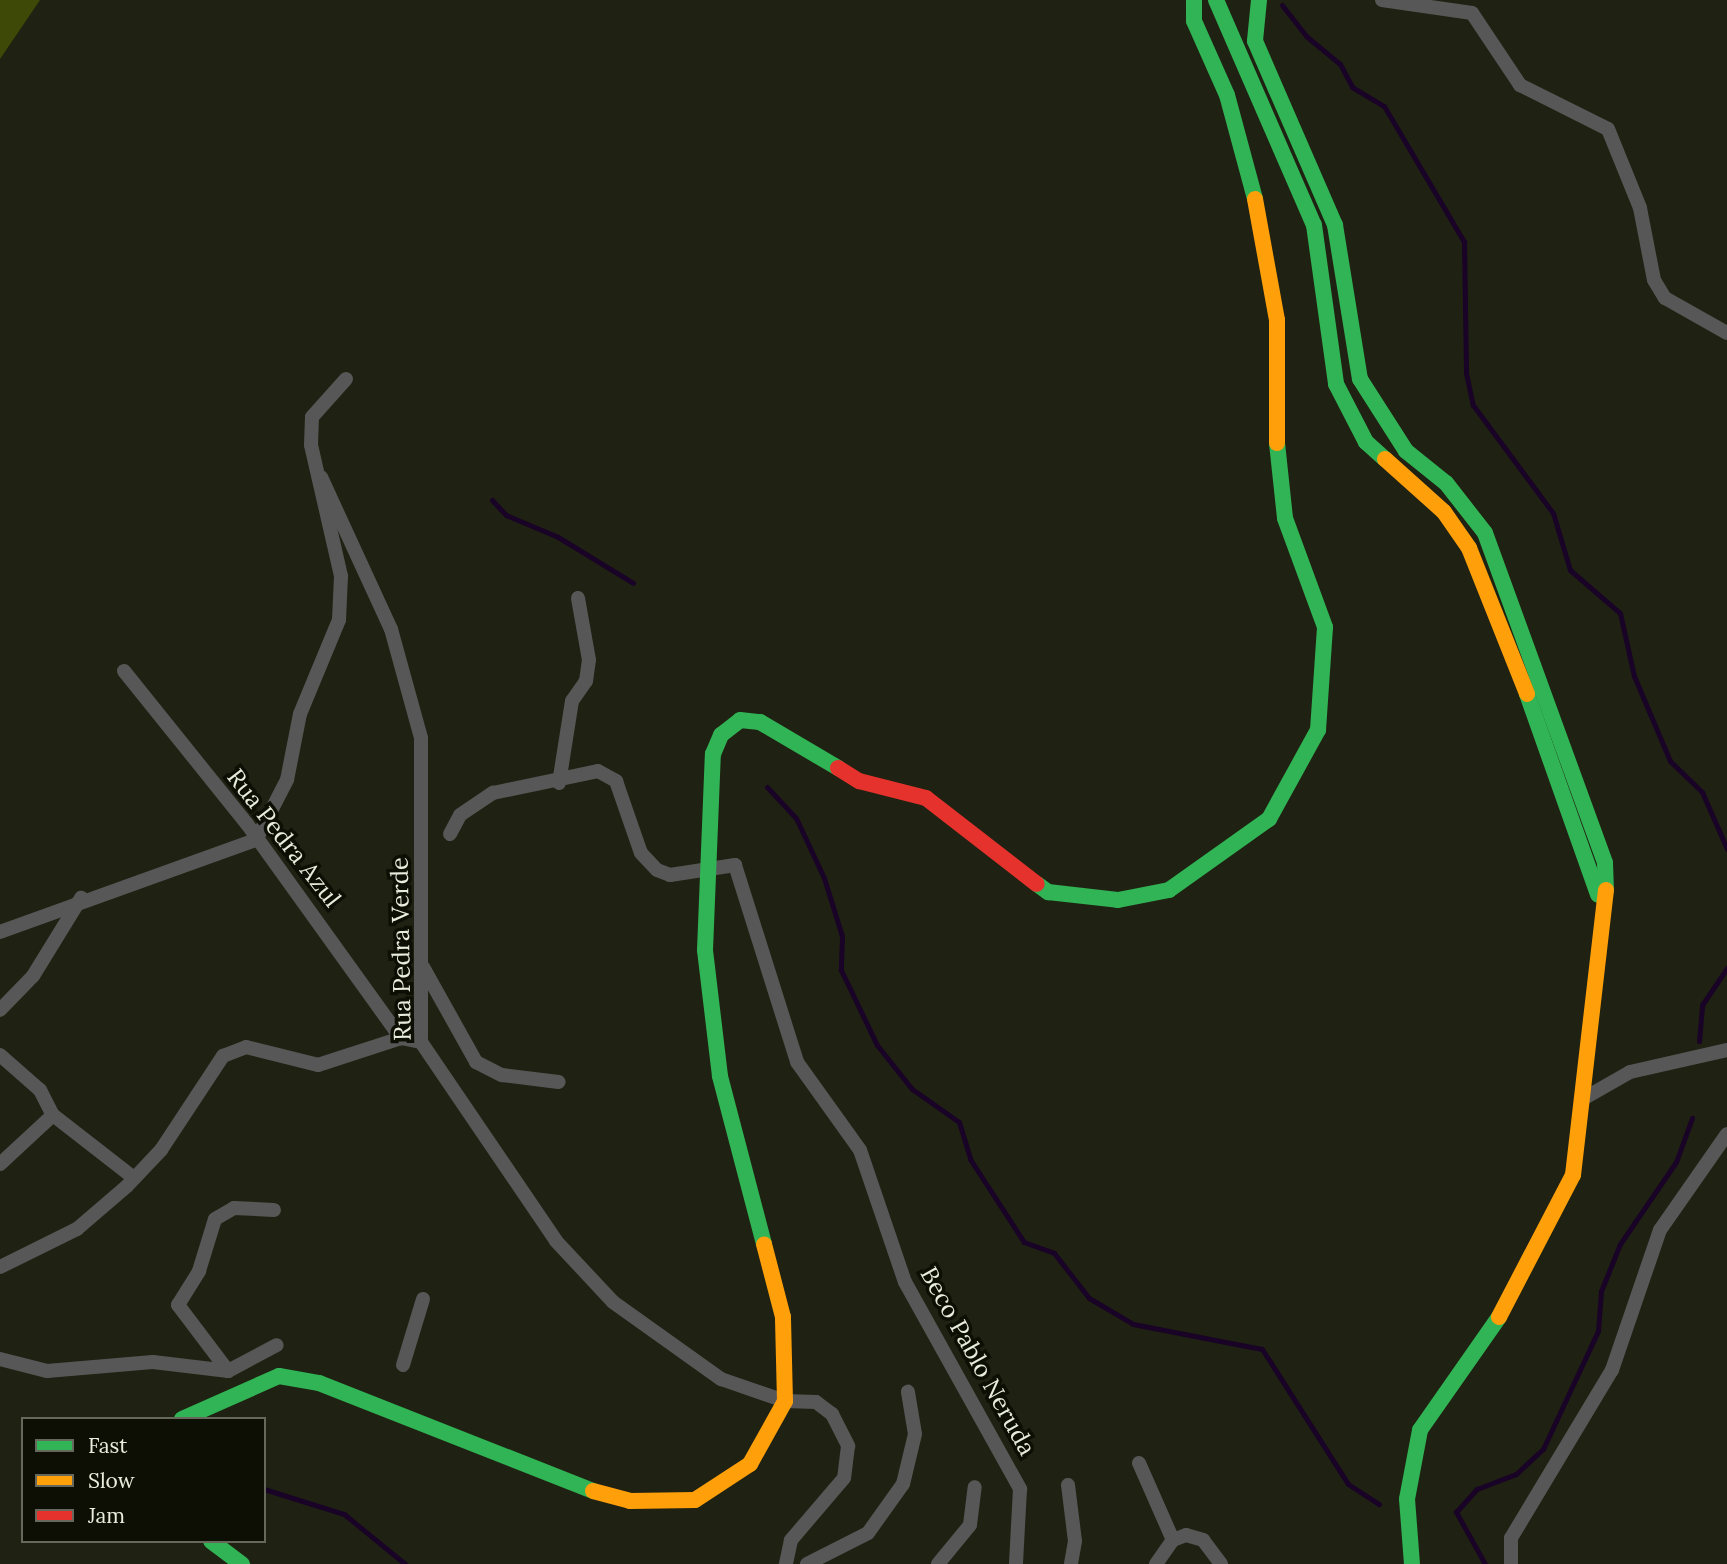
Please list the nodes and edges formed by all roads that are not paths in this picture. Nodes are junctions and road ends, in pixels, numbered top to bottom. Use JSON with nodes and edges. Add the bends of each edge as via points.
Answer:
{"nodes":[{"id":1,"x":1194,"y":0,"type":"edge"},
{"id":2,"x":1216,"y":0,"type":"edge"},
{"id":3,"x":1254,"y":0,"type":"edge"},
{"id":4,"x":1259,"y":0,"type":"edge"},
{"id":5,"x":1382,"y":0,"type":"edge"},
{"id":6,"x":1229,"y":30,"type":"junction"},
{"id":7,"x":1221,"y":81,"type":"junction"},
{"id":8,"x":1727,"y":333,"type":"edge"},
{"id":9,"x":346,"y":379,"type":"dead end"},
{"id":10,"x":321,"y":477,"type":"junction"},
{"id":11,"x":578,"y":598,"type":"dead end"},
{"id":12,"x":124,"y":671,"type":"dead end"},
{"id":13,"x":559,"y":783,"type":"junction"},
{"id":14,"x":450,"y":834,"type":"dead end"},
{"id":15,"x":256,"y":839,"type":"junction"},
{"id":16,"x":1598,"y":866,"type":"junction"},
{"id":17,"x":709,"y":871,"type":"junction"},
{"id":18,"x":81,"y":898,"type":"junction"},
{"id":19,"x":0,"y":932,"type":"edge"},
{"id":20,"x":424,"y":967,"type":"junction"},
{"id":21,"x":0,"y":1010,"type":"edge"},
{"id":22,"x":401,"y":1038,"type":"junction"},
{"id":23,"x":421,"y":1042,"type":"junction"},
{"id":24,"x":1727,"y":1049,"type":"edge"},
{"id":25,"x":0,"y":1055,"type":"edge"},
{"id":26,"x":559,"y":1082,"type":"dead end"},
{"id":27,"x":1581,"y":1100,"type":"junction"},
{"id":28,"x":53,"y":1115,"type":"junction"},
{"id":29,"x":1727,"y":1134,"type":"edge"},
{"id":30,"x":0,"y":1164,"type":"edge"},
{"id":31,"x":134,"y":1178,"type":"junction"},
{"id":32,"x":274,"y":1210,"type":"dead end"},
{"id":33,"x":0,"y":1267,"type":"edge"},
{"id":34,"x":423,"y":1299,"type":"dead end"},
{"id":35,"x":277,"y":1345,"type":"dead end"},
{"id":36,"x":0,"y":1359,"type":"edge"},
{"id":37,"x":403,"y":1365,"type":"dead end"},
{"id":38,"x":228,"y":1371,"type":"junction"},
{"id":39,"x":908,"y":1392,"type":"dead end"},
{"id":40,"x":785,"y":1401,"type":"junction"},
{"id":41,"x":187,"y":1417,"type":"edge"},
{"id":42,"x":1139,"y":1463,"type":"dead end"},
{"id":43,"x":1068,"y":1485,"type":"dead end"},
{"id":44,"x":975,"y":1487,"type":"dead end"},
{"id":45,"x":1173,"y":1540,"type":"junction"},
{"id":46,"x":214,"y":1543,"type":"edge"},
{"id":47,"x":786,"y":1561,"type":"edge"},
{"id":48,"x":242,"y":1564,"type":"edge"},
{"id":49,"x":802,"y":1564,"type":"edge"},
{"id":50,"x":807,"y":1564,"type":"edge"},
{"id":51,"x":938,"y":1564,"type":"edge"},
{"id":52,"x":1016,"y":1564,"type":"edge"},
{"id":53,"x":1071,"y":1564,"type":"edge"},
{"id":54,"x":1156,"y":1564,"type":"edge"},
{"id":55,"x":1221,"y":1564,"type":"edge"},
{"id":56,"x":1412,"y":1564,"type":"edge"},
{"id":57,"x":1511,"y":1564,"type":"edge"}],
"edges":[{"from":1,"to":7,"type":"street","via":[[1194,21]]},
{"from":2,"to":6,"type":"street"},
{"from":3,"to":6,"type":"street"},
{"from":4,"to":16,"type":"street","via":[[1255,41],[1335,225],[1360,379],[1406,451],[1446,483],[1485,533]]},
{"from":5,"to":8,"type":"street","via":[[1472,13],[1520,85],[1608,129],[1640,208],[1654,280],[1665,298]]},
{"from":6,"to":7,"type":"street","via":[[1220,44]]},
{"from":6,"to":16,"type":"street","via":[[1314,225],[1336,384],[1366,442],[1444,512],[1469,548]]},
{"from":7,"to":17,"type":"street","via":[[1244,150],[1275,308],[1277,461],[1285,518],[1325,627],[1318,730],[1269,819],[1169,890],[1118,900],[1048,892],[926,798],[859,781],[760,722],[740,720],[721,734],[713,754]]},
{"from":9,"to":10,"type":"street","via":[[312,417]]},
{"from":10,"to":15,"type":"street","via":[[341,576],[338,620],[300,714],[287,780]]},
{"from":10,"to":20,"type":"street","name":"Rua Pedra Verde","via":[[391,629],[421,738]]},
{"from":11,"to":13,"type":"street","via":[[589,660],[586,681],[572,701]]},
{"from":12,"to":15,"type":"street","name":"Rua Pedra Azul"},
{"from":13,"to":14,"type":"street","via":[[493,793],[460,815]]},
{"from":13,"to":17,"type":"street","via":[[598,771],[616,781],[641,853],[657,870]]},
{"from":15,"to":18,"type":"street"},
{"from":15,"to":22,"type":"street","name":"Rua Pedra Azul"},
{"from":16,"to":27,"type":"street","via":[[1606,916],[1584,1037]]},
{"from":17,"to":40,"type":"street","via":[[705,950],[720,1076],[783,1317]]},
{"from":17,"to":52,"type":"street","name":"Beco Pablo Neruda","via":[[735,865],[796,1062],[860,1150],[905,1282],[1008,1459],[1022,1504]]},
{"from":18,"to":19,"type":"street"},
{"from":18,"to":21,"type":"street","via":[[33,976]]},
{"from":20,"to":23,"type":"street","name":"Rua Pedra Verde"},
{"from":20,"to":26,"type":"street","via":[[476,1062],[502,1075]]},
{"from":22,"to":23,"type":"street"},
{"from":22,"to":31,"type":"street","via":[[317,1065],[246,1047],[223,1056]]},
{"from":23,"to":40,"type":"street","name":"Rua Pedra Verde","via":[[556,1241],[613,1302],[721,1379]]},
{"from":24,"to":27,"type":"street","via":[[1630,1072]]},
{"from":25,"to":28,"type":"street","via":[[40,1090]]},
{"from":27,"to":56,"type":"street","via":[[1573,1175],[1559,1204],[1489,1335],[1420,1430],[1407,1499]]},
{"from":28,"to":30,"type":"street"},
{"from":28,"to":31,"type":"street"},
{"from":29,"to":57,"type":"street","via":[[1660,1230],[1612,1370],[1511,1538]]},
{"from":31,"to":33,"type":"street","via":[[77,1229]]},
{"from":32,"to":38,"type":"street","via":[[234,1208],[215,1219],[199,1270],[178,1305]]},
{"from":34,"to":37,"type":"street"},
{"from":35,"to":38,"type":"street"},
{"from":36,"to":38,"type":"street","via":[[47,1371],[153,1362]]},
{"from":39,"to":50,"type":"street","via":[[915,1434],[898,1493],[868,1533]]},
{"from":40,"to":41,"type":"street","via":[[750,1464],[695,1500],[631,1501],[561,1483],[352,1396],[279,1376]]},
{"from":40,"to":47,"type":"street","name":"Rua Pedra Verde","via":[[816,1402],[832,1414],[848,1446],[844,1478],[792,1540]]},
{"from":42,"to":45,"type":"street"},
{"from":43,"to":53,"type":"street","via":[[1075,1541]]},
{"from":44,"to":51,"type":"street","via":[[971,1525]]},
{"from":45,"to":54,"type":"street"},
{"from":45,"to":55,"type":"street","via":[[1203,1540]]},
{"from":46,"to":48,"type":"street"},
{"from":47,"to":49,"type":"street"}]}
